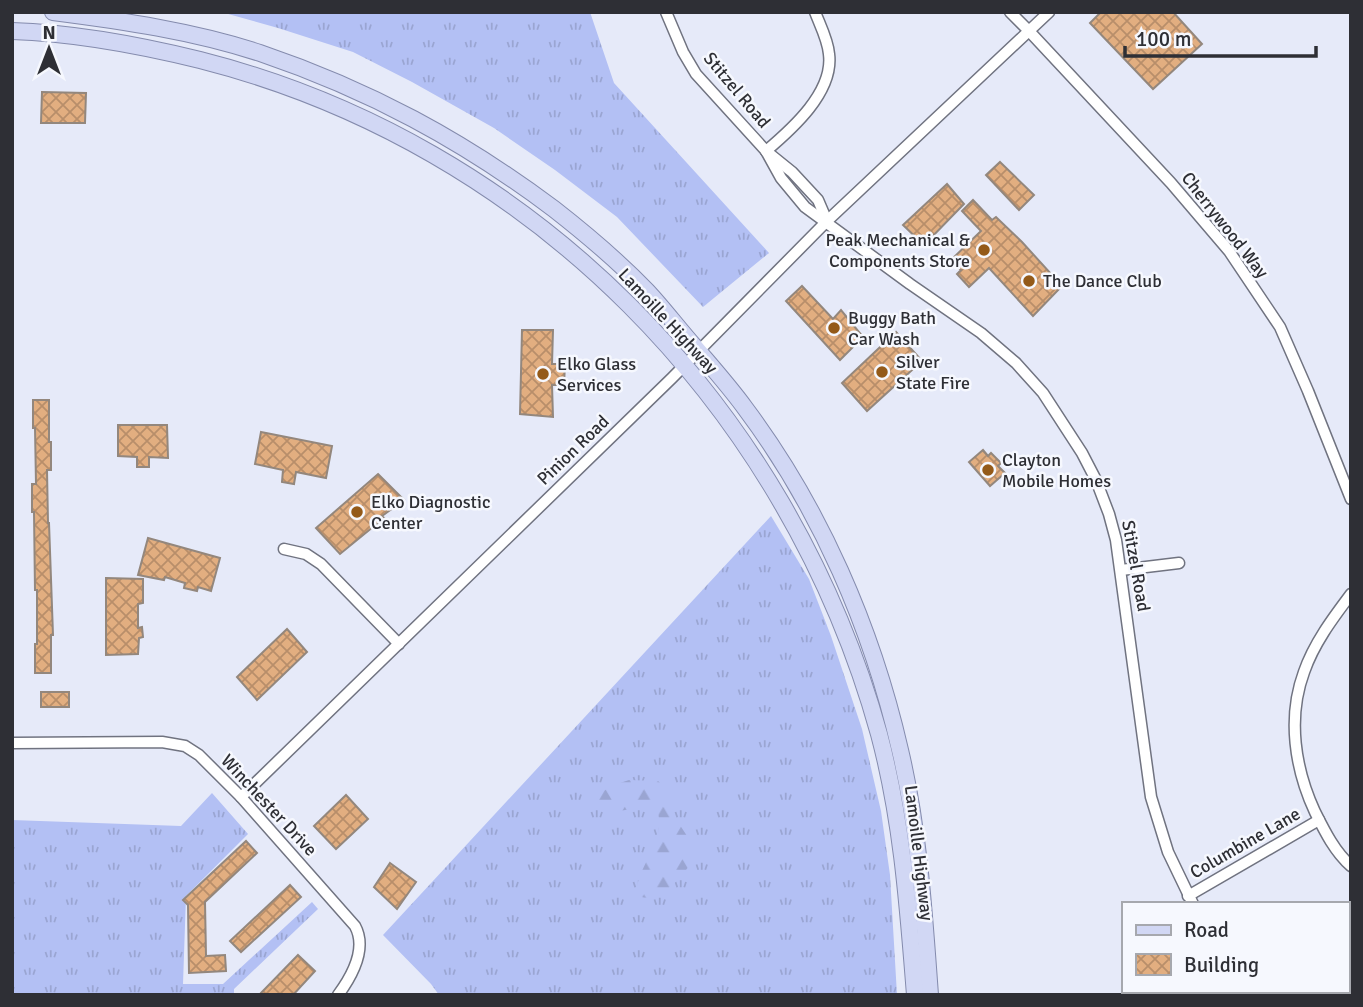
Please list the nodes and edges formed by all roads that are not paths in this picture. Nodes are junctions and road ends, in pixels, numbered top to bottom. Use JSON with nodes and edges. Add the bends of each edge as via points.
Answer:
{"nodes":[{"id":1,"x":53,"y":12,"type":"edge"},
{"id":2,"x":666,"y":12,"type":"edge"},
{"id":3,"x":815,"y":12,"type":"edge"},
{"id":4,"x":1010,"y":12,"type":"edge"},
{"id":5,"x":1049,"y":12,"type":"edge"},
{"id":6,"x":1029,"y":31,"type":"junction"},
{"id":7,"x":12,"y":32,"type":"edge"},
{"id":8,"x":766,"y":151,"type":"junction"},
{"id":9,"x":827,"y":221,"type":"junction"},
{"id":10,"x":699,"y":351,"type":"junction"},
{"id":11,"x":685,"y":365,"type":"junction"},
{"id":12,"x":1351,"y":499,"type":"edge"},
{"id":13,"x":284,"y":549,"type":"dead end"},
{"id":14,"x":1179,"y":563,"type":"dead end"},
{"id":15,"x":1121,"y":570,"type":"junction"},
{"id":16,"x":1351,"y":594,"type":"edge"},
{"id":17,"x":399,"y":644,"type":"junction"},
{"id":18,"x":12,"y":743,"type":"edge"},
{"id":19,"x":241,"y":797,"type":"junction"},
{"id":20,"x":1319,"y":820,"type":"junction"},
{"id":21,"x":1351,"y":866,"type":"edge"},
{"id":22,"x":1190,"y":900,"type":"edge"},
{"id":23,"x":338,"y":995,"type":"edge"},
{"id":24,"x":915,"y":995,"type":"edge"},
{"id":25,"x":930,"y":995,"type":"edge"}],
"edges":[{"from":1,"to":10,"type":"main road","name":"Lamoille Highway","via":[[159,28],[257,52],[405,114],[478,155],[586,234],[647,291]]},
{"from":2,"to":8,"type":"street","name":"Stitzel Road","via":[[696,74]]},
{"from":3,"to":8,"type":"street","via":[[830,52],[825,83],[811,107]]},
{"from":4,"to":6,"type":"street","name":"Cherrywood Way"},
{"from":5,"to":6,"type":"street","name":"Pinion Road"},
{"from":6,"to":9,"type":"street","name":"Pinion Road"},
{"from":6,"to":12,"type":"street","name":"Cherrywood Way","via":[[1229,251],[1280,327]]},
{"from":7,"to":11,"type":"main road","name":"Lamoille Highway","via":[[150,47],[230,68],[341,107],[392,132],[455,166],[561,242]]},
{"from":8,"to":9,"type":"street","name":"Stitzel Road","via":[[805,207]]},
{"from":9,"to":10,"type":"street","name":"Pinion Road"},
{"from":9,"to":15,"type":"street","name":"Stitzel Road","via":[[981,333],[1042,393],[1096,480]]},
{"from":10,"to":11,"type":"street","name":"Pinion Road"},
{"from":10,"to":25,"type":"main road","name":"Lamoille Highway","via":[[767,439],[806,501],[839,567],[874,659],[910,795]]},
{"from":11,"to":17,"type":"street","name":"Pinion Road"},
{"from":11,"to":24,"type":"main road","name":"Lamoille Highway","via":[[738,433],[802,538],[853,656],[878,733],[900,835]]},
{"from":13,"to":17,"type":"street","via":[[306,554],[321,564]]},
{"from":14,"to":15,"type":"street"},
{"from":15,"to":22,"type":"street","name":"Stitzel Road","via":[[1151,797],[1168,852]]},
{"from":16,"to":20,"type":"street","via":[[1314,650],[1297,695],[1296,753],[1306,793]]},
{"from":17,"to":19,"type":"street","name":"Pinion Road"},
{"from":18,"to":19,"type":"street","name":"Winchester Drive","via":[[162,742],[185,746]]},
{"from":19,"to":23,"type":"street","name":"Winchester Drive","via":[[359,934],[355,966]]},
{"from":20,"to":21,"type":"street"},
{"from":20,"to":22,"type":"street","name":"Columbine Lane"}]}
